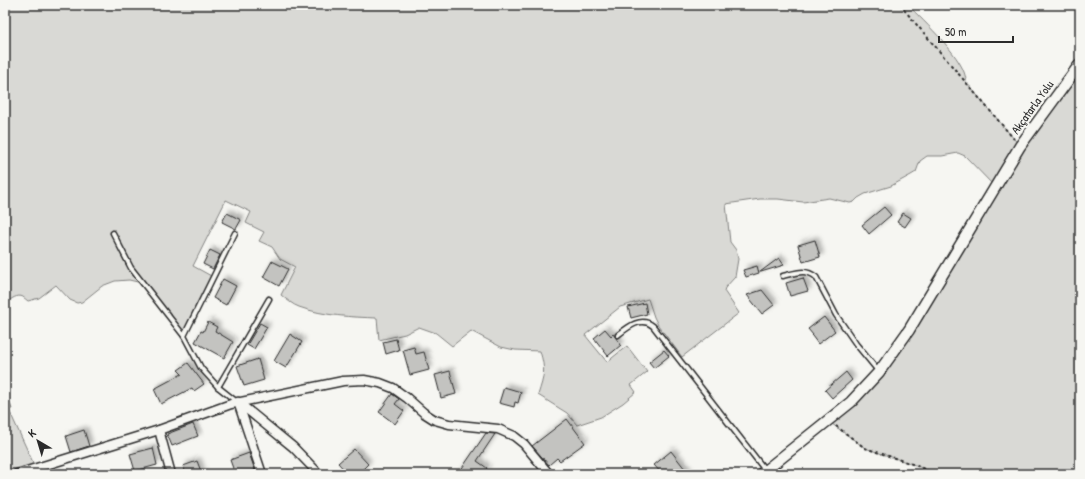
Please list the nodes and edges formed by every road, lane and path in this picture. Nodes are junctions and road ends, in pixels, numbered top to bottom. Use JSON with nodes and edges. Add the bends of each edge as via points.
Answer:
{"nodes":[{"id":1,"x":900,"y":5,"type":"edge"},
{"id":2,"x":1080,"y":64,"type":"edge"},
{"id":3,"x":1020,"y":146,"type":"junction"},
{"id":4,"x":113,"y":232,"type":"dead end"},
{"id":5,"x":235,"y":234,"type":"dead end"},
{"id":6,"x":783,"y":276,"type":"dead end"},
{"id":7,"x":269,"y":299,"type":"dead end"},
{"id":8,"x":618,"y":335,"type":"dead end"},
{"id":9,"x":184,"y":336,"type":"junction"},
{"id":10,"x":879,"y":372,"type":"junction"},
{"id":11,"x":218,"y":387,"type":"junction"},
{"id":12,"x":238,"y":402,"type":"junction"},
{"id":13,"x":828,"y":421,"type":"junction"},
{"id":14,"x":159,"y":430,"type":"junction"},
{"id":15,"x":38,"y":471,"type":"edge"},
{"id":16,"x":763,"y":472,"type":"edge"},
{"id":17,"x":17,"y":474,"type":"edge"},
{"id":18,"x":171,"y":474,"type":"edge"},
{"id":19,"x":262,"y":474,"type":"edge"},
{"id":20,"x":319,"y":474,"type":"edge"},
{"id":21,"x":549,"y":474,"type":"edge"},
{"id":22,"x":935,"y":474,"type":"edge"}],
"edges":[{"from":1,"to":3,"type":"path"},
{"from":2,"to":3,"type":"street","name":"Akçatarla Yolu"},
{"from":3,"to":10,"type":"street","name":"Akçatarla Yolu","via":[[910,330]]},
{"from":4,"to":9,"type":"lane","via":[[131,268]]},
{"from":5,"to":9,"type":"lane"},
{"from":6,"to":10,"type":"lane","via":[[806,272],[816,277],[836,315]]},
{"from":7,"to":11,"type":"lane"},
{"from":8,"to":16,"type":"lane","via":[[629,326],[641,322],[646,321],[653,326]]},
{"from":9,"to":11,"type":"lane","via":[[201,368]]},
{"from":10,"to":13,"type":"street","name":"Akçatarla Yolu","via":[[851,402]]},
{"from":11,"to":12,"type":"lane"},
{"from":12,"to":14,"type":"street"},
{"from":12,"to":19,"type":"street"},
{"from":12,"to":20,"type":"street","via":[[293,447]]},
{"from":12,"to":21,"type":"street","via":[[343,381],[364,380],[380,383],[408,398],[435,420],[498,429],[514,436]]},
{"from":13,"to":16,"type":"street","name":"Akçatarla Yolu"},
{"from":13,"to":22,"type":"path","via":[[865,448]]},
{"from":14,"to":15,"type":"street"},
{"from":14,"to":18,"type":"street"},
{"from":15,"to":17,"type":"street"}]}
